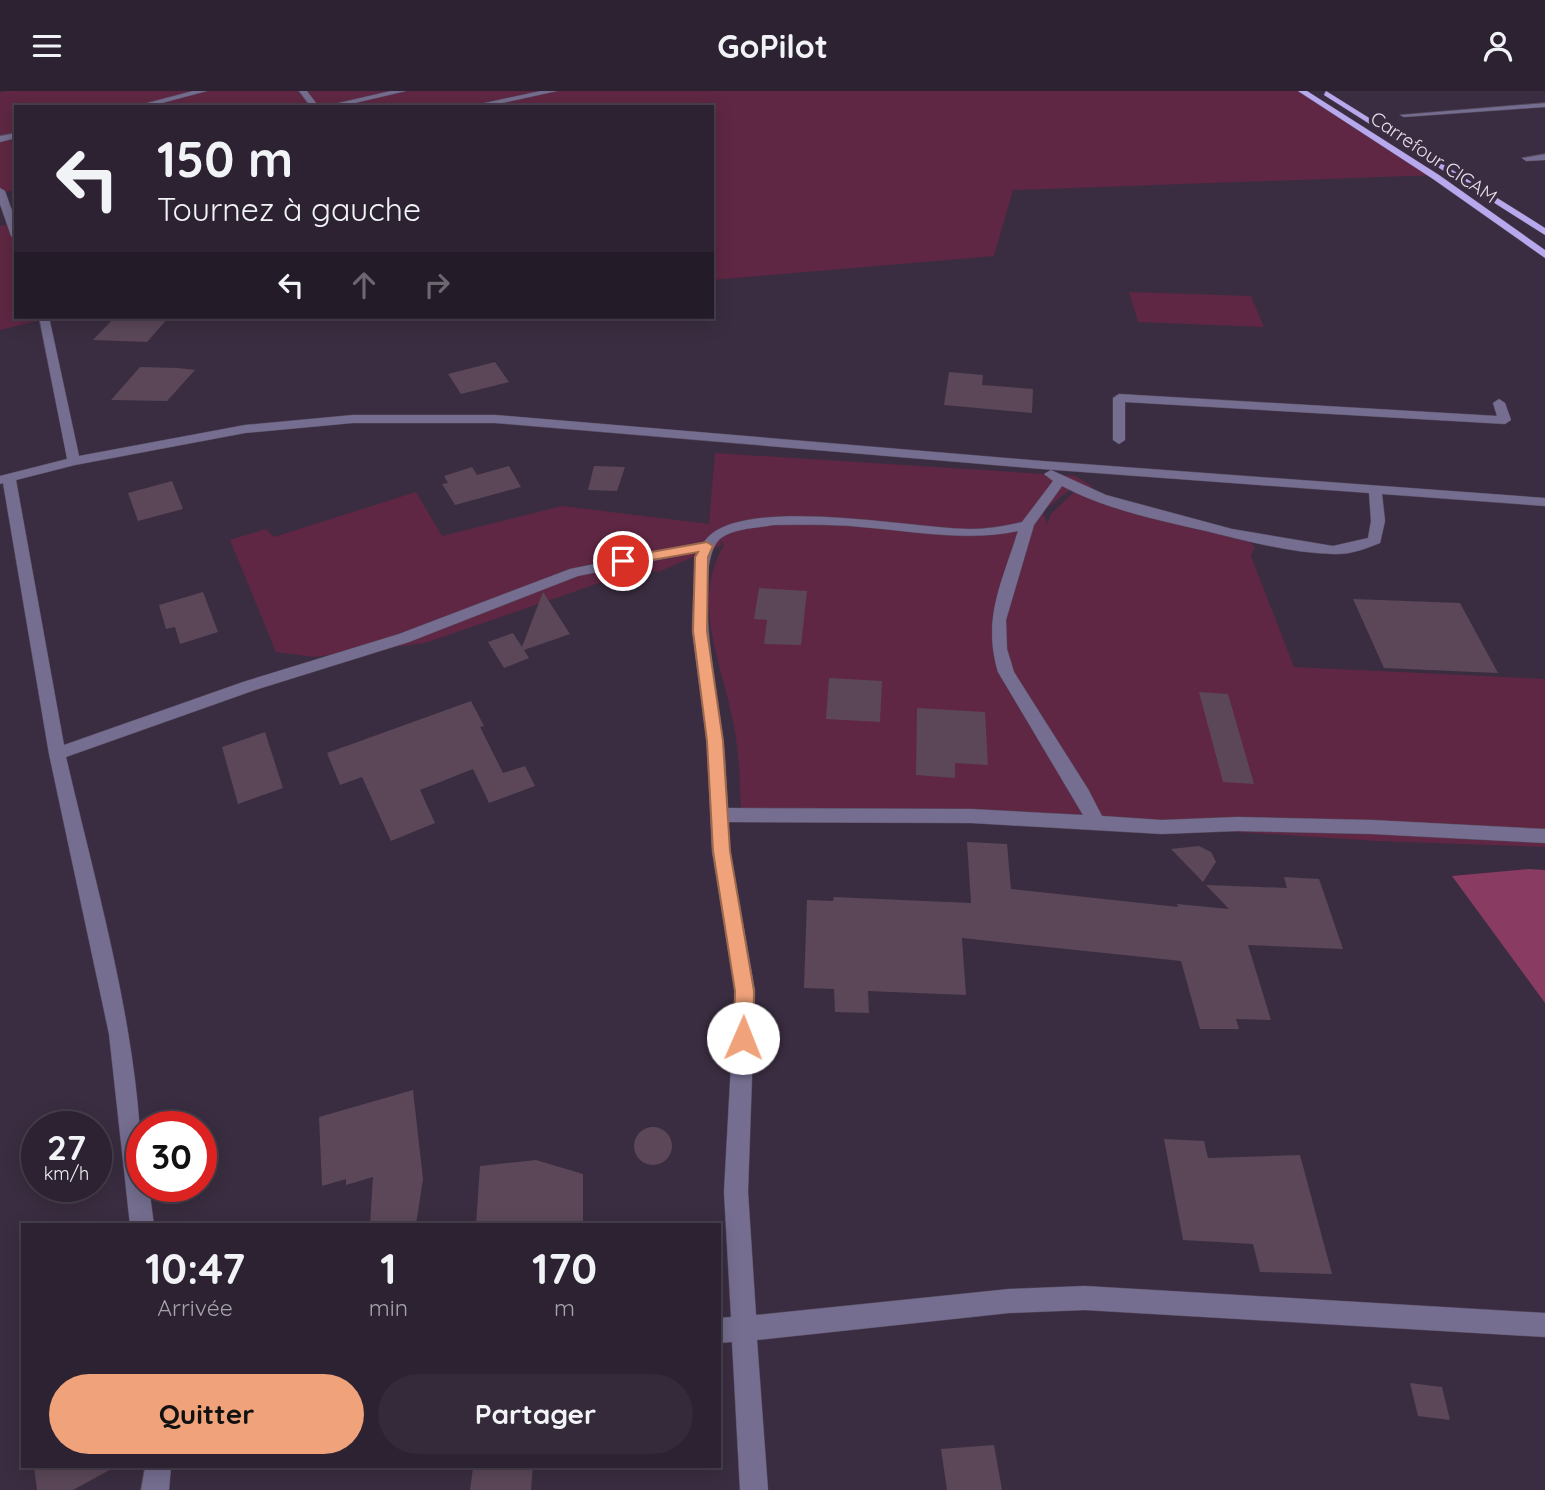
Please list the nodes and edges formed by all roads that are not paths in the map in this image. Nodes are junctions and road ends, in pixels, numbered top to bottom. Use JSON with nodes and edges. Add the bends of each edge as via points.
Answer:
{"nodes":[{"id":1,"x":203,"y":91,"type":"edge"},
{"id":2,"x":402,"y":91,"type":"edge"},
{"id":3,"x":553,"y":91,"type":"edge"},
{"id":4,"x":1302,"y":91,"type":"edge"},
{"id":5,"x":1324,"y":91,"type":"edge"},
{"id":6,"x":144,"y":105,"type":"edge"},
{"id":7,"x":336,"y":105,"type":"edge"},
{"id":8,"x":480,"y":105,"type":"edge"},
{"id":9,"x":1545,"y":105,"type":"edge"},
{"id":10,"x":1404,"y":115,"type":"dead end"},
{"id":11,"x":1545,"y":157,"type":"edge"},
{"id":12,"x":1526,"y":158,"type":"dead end"},
{"id":13,"x":1,"y":193,"type":"edge"},
{"id":14,"x":14,"y":230,"type":"edge"},
{"id":15,"x":1545,"y":232,"type":"edge"},
{"id":16,"x":1545,"y":255,"type":"edge"},
{"id":17,"x":44,"y":319,"type":"edge"},
{"id":18,"x":1499,"y":403,"type":"dead end"},
{"id":19,"x":1119,"y":440,"type":"dead end"},
{"id":20,"x":74,"y":461,"type":"junction"},
{"id":21,"x":1042,"y":465,"type":"junction"},
{"id":22,"x":4,"y":479,"type":"edge"},
{"id":23,"x":1059,"y":481,"type":"junction"},
{"id":24,"x":1375,"y":489,"type":"junction"},
{"id":25,"x":1545,"y":502,"type":"edge"},
{"id":26,"x":1027,"y":525,"type":"junction"},
{"id":27,"x":707,"y":546,"type":"junction"},
{"id":28,"x":57,"y":754,"type":"junction"},
{"id":29,"x":721,"y":815,"type":"junction"},
{"id":30,"x":1095,"y":821,"type":"junction"},
{"id":31,"x":1545,"y":836,"type":"edge"},
{"id":32,"x":142,"y":1223,"type":"edge"},
{"id":33,"x":1545,"y":1325,"type":"edge"},
{"id":34,"x":746,"y":1327,"type":"junction"},
{"id":35,"x":721,"y":1331,"type":"edge"},
{"id":36,"x":158,"y":1468,"type":"edge"},
{"id":37,"x":155,"y":1490,"type":"edge"},
{"id":38,"x":754,"y":1490,"type":"edge"}],
"edges":[{"from":1,"to":6,"type":"street"},
{"from":2,"to":7,"type":"street"},
{"from":3,"to":8,"type":"street"},
{"from":4,"to":16,"type":"main road","name":"Carrefour CICAM","via":[[1436,177]]},
{"from":5,"to":15,"type":"main road"},
{"from":9,"to":10,"type":"street"},
{"from":11,"to":12,"type":"street"},
{"from":13,"to":14,"type":"street"},
{"from":17,"to":20,"type":"street"},
{"from":18,"to":19,"type":"street","via":[[1505,420],[1119,398]]},
{"from":20,"to":21,"type":"street","via":[[245,429],[353,419],[495,419]]},
{"from":20,"to":22,"type":"street"},
{"from":21,"to":23,"type":"street"},
{"from":21,"to":24,"type":"street"},
{"from":22,"to":28,"type":"street"},
{"from":23,"to":24,"type":"street","via":[[1161,515],[1294,547],[1334,550],[1375,540]]},
{"from":23,"to":26,"type":"street"},
{"from":24,"to":25,"type":"street"},
{"from":26,"to":27,"type":"street","via":[[967,533],[858,522],[774,521],[736,527],[715,536]]},
{"from":26,"to":30,"type":"street","via":[[998,620],[999,649],[1006,672],[1083,794]]},
{"from":27,"to":28,"type":"street","via":[[575,572],[404,638],[249,686]]},
{"from":27,"to":29,"type":"street","via":[[702,557],[700,631]]},
{"from":28,"to":32,"type":"street","via":[[119,1034]]},
{"from":29,"to":30,"type":"street"},
{"from":29,"to":34,"type":"street","via":[[721,851],[745,991],[736,1192]]},
{"from":30,"to":31,"type":"street","via":[[1162,827],[1372,827]]},
{"from":33,"to":34,"type":"street","via":[[1085,1298]]},
{"from":34,"to":35,"type":"street"},
{"from":34,"to":38,"type":"street"},
{"from":36,"to":37,"type":"street"}]}
